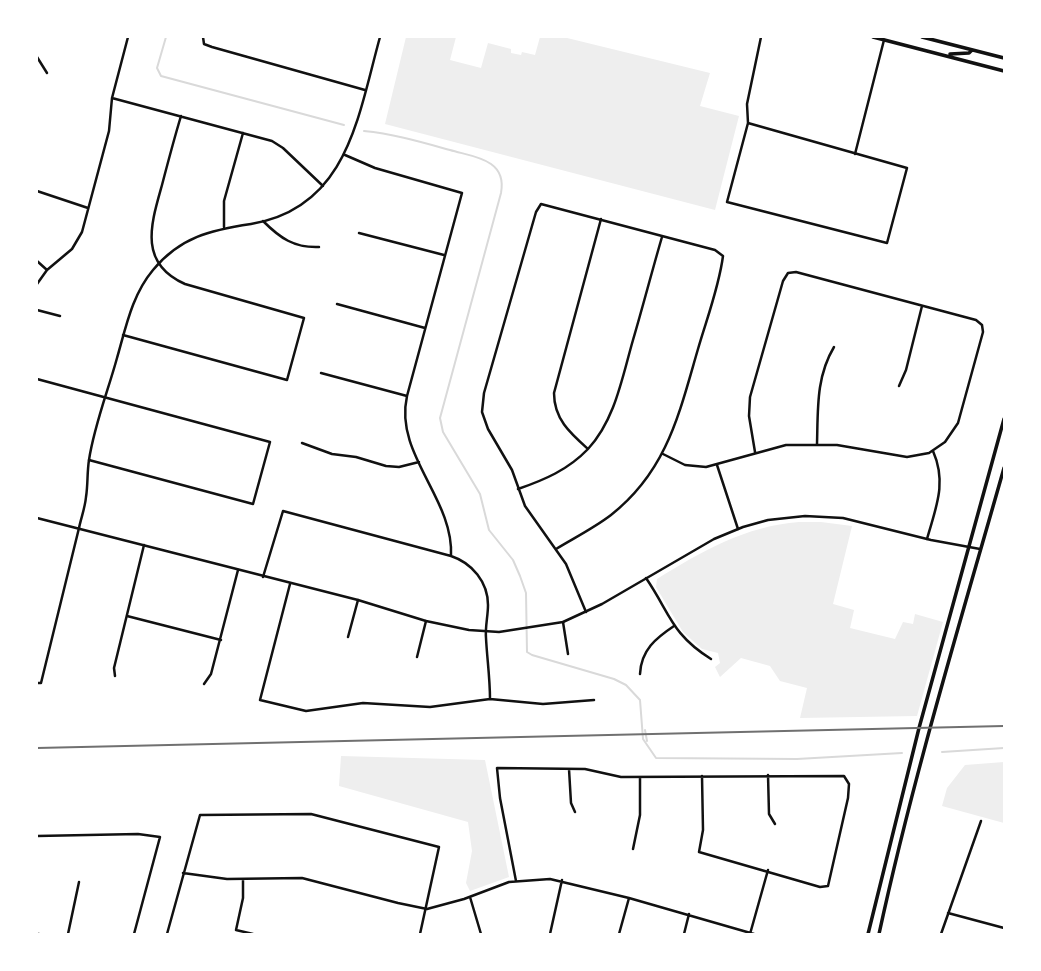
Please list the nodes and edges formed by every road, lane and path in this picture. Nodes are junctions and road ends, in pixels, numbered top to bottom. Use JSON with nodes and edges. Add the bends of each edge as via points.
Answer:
{"nodes":[{"id":1,"x":128,"y":37,"type":"edge"},
{"id":2,"x":203,"y":37,"type":"edge"},
{"id":3,"x":380,"y":37,"type":"edge"},
{"id":4,"x":761,"y":37,"type":"edge"},
{"id":5,"x":873,"y":37,"type":"edge"},
{"id":6,"x":922,"y":37,"type":"edge"},
{"id":7,"x":884,"y":40,"type":"junction"},
{"id":8,"x":973,"y":50,"type":"junction"},
{"id":9,"x":948,"y":55,"type":"junction"},
{"id":10,"x":37,"y":57,"type":"edge"},
{"id":11,"x":1004,"y":58,"type":"edge"},
{"id":12,"x":1004,"y":71,"type":"edge"},
{"id":13,"x":47,"y":73,"type":"dead end"},
{"id":14,"x":365,"y":90,"type":"junction"},
{"id":15,"x":112,"y":98,"type":"junction"},
{"id":16,"x":181,"y":117,"type":"junction"},
{"id":17,"x":748,"y":123,"type":"junction"},
{"id":18,"x":243,"y":133,"type":"junction"},
{"id":19,"x":855,"y":153,"type":"junction"},
{"id":20,"x":345,"y":155,"type":"junction"},
{"id":21,"x":323,"y":186,"type":"junction"},
{"id":22,"x":37,"y":191,"type":"edge"},
{"id":23,"x":88,"y":208,"type":"junction"},
{"id":24,"x":601,"y":219,"type":"junction"},
{"id":25,"x":263,"y":221,"type":"junction"},
{"id":26,"x":224,"y":227,"type":"junction"},
{"id":27,"x":359,"y":233,"type":"dead end"},
{"id":28,"x":662,"y":237,"type":"junction"},
{"id":29,"x":319,"y":247,"type":"dead end"},
{"id":30,"x":443,"y":255,"type":"junction"},
{"id":31,"x":37,"y":261,"type":"edge"},
{"id":32,"x":159,"y":263,"type":"junction"},
{"id":33,"x":47,"y":271,"type":"junction"},
{"id":34,"x":37,"y":284,"type":"edge"},
{"id":35,"x":337,"y":304,"type":"dead end"},
{"id":36,"x":922,"y":306,"type":"junction"},
{"id":37,"x":37,"y":310,"type":"edge"},
{"id":38,"x":60,"y":316,"type":"dead end"},
{"id":39,"x":425,"y":328,"type":"junction"},
{"id":40,"x":123,"y":335,"type":"junction"},
{"id":41,"x":834,"y":347,"type":"dead end"},
{"id":42,"x":321,"y":373,"type":"dead end"},
{"id":43,"x":37,"y":379,"type":"edge"},
{"id":44,"x":899,"y":386,"type":"dead end"},
{"id":45,"x":407,"y":396,"type":"junction"},
{"id":46,"x":106,"y":397,"type":"junction"},
{"id":47,"x":1004,"y":419,"type":"edge"},
{"id":48,"x":302,"y":443,"type":"dead end"},
{"id":49,"x":817,"y":444,"type":"junction"},
{"id":50,"x":588,"y":449,"type":"junction"},
{"id":51,"x":933,"y":451,"type":"junction"},
{"id":52,"x":755,"y":452,"type":"junction"},
{"id":53,"x":663,"y":454,"type":"junction"},
{"id":54,"x":89,"y":460,"type":"junction"},
{"id":55,"x":419,"y":462,"type":"junction"},
{"id":56,"x":717,"y":465,"type":"junction"},
{"id":57,"x":1004,"y":468,"type":"edge"},
{"id":58,"x":518,"y":489,"type":"junction"},
{"id":59,"x":37,"y":517,"type":"edge"},
{"id":60,"x":79,"y":528,"type":"junction"},
{"id":61,"x":738,"y":529,"type":"junction"},
{"id":62,"x":927,"y":539,"type":"junction"},
{"id":63,"x":144,"y":545,"type":"junction"},
{"id":64,"x":969,"y":546,"type":"junction"},
{"id":65,"x":556,"y":548,"type":"junction"},
{"id":66,"x":981,"y":550,"type":"junction"},
{"id":67,"x":451,"y":556,"type":"junction"},
{"id":68,"x":238,"y":570,"type":"junction"},
{"id":69,"x":263,"y":577,"type":"junction"},
{"id":70,"x":646,"y":578,"type":"junction"},
{"id":71,"x":290,"y":584,"type":"junction"},
{"id":72,"x":358,"y":600,"type":"junction"},
{"id":73,"x":586,"y":612,"type":"junction"},
{"id":74,"x":127,"y":616,"type":"junction"},
{"id":75,"x":426,"y":621,"type":"junction"},
{"id":76,"x":563,"y":622,"type":"junction"},
{"id":77,"x":674,"y":626,"type":"junction"},
{"id":78,"x":486,"y":631,"type":"junction"},
{"id":79,"x":348,"y":637,"type":"dead end"},
{"id":80,"x":221,"y":640,"type":"junction"},
{"id":81,"x":568,"y":654,"type":"dead end"},
{"id":82,"x":417,"y":657,"type":"dead end"},
{"id":83,"x":711,"y":659,"type":"dead end"},
{"id":84,"x":640,"y":674,"type":"dead end"},
{"id":85,"x":116,"y":676,"type":"dead end"},
{"id":86,"x":37,"y":683,"type":"edge"},
{"id":87,"x":204,"y":684,"type":"dead end"},
{"id":88,"x":490,"y":699,"type":"junction"},
{"id":89,"x":594,"y":700,"type":"dead end"},
{"id":90,"x":569,"y":769,"type":"junction"},
{"id":91,"x":768,"y":775,"type":"junction"},
{"id":92,"x":702,"y":776,"type":"junction"},
{"id":93,"x":640,"y":778,"type":"junction"},
{"id":94,"x":575,"y":812,"type":"dead end"},
{"id":95,"x":981,"y":821,"type":"dead end"},
{"id":96,"x":775,"y":824,"type":"dead end"},
{"id":97,"x":37,"y":836,"type":"edge"},
{"id":98,"x":633,"y":849,"type":"dead end"},
{"id":99,"x":768,"y":870,"type":"junction"},
{"id":100,"x":183,"y":873,"type":"junction"},
{"id":101,"x":243,"y":878,"type":"junction"},
{"id":102,"x":562,"y":880,"type":"junction"},
{"id":103,"x":516,"y":881,"type":"junction"},
{"id":104,"x":79,"y":882,"type":"dead end"},
{"id":105,"x":470,"y":897,"type":"junction"},
{"id":106,"x":629,"y":898,"type":"junction"},
{"id":107,"x":427,"y":909,"type":"junction"},
{"id":108,"x":948,"y":913,"type":"junction"},
{"id":109,"x":689,"y":914,"type":"junction"},
{"id":110,"x":1004,"y":928,"type":"edge"},
{"id":111,"x":68,"y":934,"type":"edge"},
{"id":112,"x":134,"y":934,"type":"edge"},
{"id":113,"x":167,"y":934,"type":"edge"},
{"id":114,"x":253,"y":934,"type":"edge"},
{"id":115,"x":420,"y":934,"type":"edge"},
{"id":116,"x":481,"y":934,"type":"edge"},
{"id":117,"x":550,"y":934,"type":"edge"},
{"id":118,"x":619,"y":934,"type":"edge"},
{"id":119,"x":684,"y":934,"type":"edge"},
{"id":120,"x":752,"y":934,"type":"edge"},
{"id":121,"x":868,"y":934,"type":"edge"},
{"id":122,"x":879,"y":934,"type":"edge"},
{"id":123,"x":941,"y":934,"type":"edge"}],
"edges":[{"from":1,"to":15,"type":"street"},
{"from":2,"to":14,"type":"street","via":[[204,44],[212,47]]},
{"from":3,"to":14,"type":"street"},
{"from":4,"to":17,"type":"street","via":[[747,104]]},
{"from":5,"to":7,"type":"main road"},
{"from":6,"to":8,"type":"main road"},
{"from":7,"to":9,"type":"main road"},
{"from":7,"to":19,"type":"street"},
{"from":8,"to":9,"type":"main road"},
{"from":8,"to":11,"type":"main road"},
{"from":9,"to":12,"type":"main road"},
{"from":10,"to":13,"type":"street"},
{"from":14,"to":20,"type":"street"},
{"from":15,"to":16,"type":"street"},
{"from":15,"to":23,"type":"street","via":[[109,131]]},
{"from":16,"to":18,"type":"street"},
{"from":16,"to":32,"type":"street","via":[[151,226],[151,245]]},
{"from":17,"to":19,"type":"street"},
{"from":17,"to":19,"type":"street","via":[[727,202],[887,243],[907,168]]},
{"from":18,"to":21,"type":"street","via":[[283,148]]},
{"from":18,"to":26,"type":"street","via":[[225,201]]},
{"from":20,"to":21,"type":"street"},
{"from":20,"to":30,"type":"street","via":[[462,193]]},
{"from":21,"to":25,"type":"street","via":[[300,205]]},
{"from":22,"to":23,"type":"street"},
{"from":23,"to":33,"type":"street","via":[[76,244]]},
{"from":24,"to":28,"type":"street"},
{"from":24,"to":50,"type":"street","via":[[554,393],[562,423]]},
{"from":24,"to":58,"type":"street","via":[[541,204],[536,212],[482,399],[485,424]]},
{"from":25,"to":26,"type":"street"},
{"from":25,"to":29,"type":"street","via":[[289,242]]},
{"from":26,"to":32,"type":"street","via":[[184,243]]},
{"from":27,"to":30,"type":"street"},
{"from":28,"to":50,"type":"street","via":[[614,405]]},
{"from":28,"to":53,"type":"street","via":[[723,256],[676,424]]},
{"from":30,"to":39,"type":"street"},
{"from":31,"to":33,"type":"street"},
{"from":32,"to":40,"type":"street","via":[[135,298]]},
{"from":32,"to":40,"type":"street","via":[[168,275],[185,284],[304,318],[287,380]]},
{"from":33,"to":34,"type":"street"},
{"from":35,"to":39,"type":"street"},
{"from":36,"to":44,"type":"street"},
{"from":36,"to":51,"type":"street","via":[[976,320],[983,332],[958,423]]},
{"from":36,"to":52,"type":"street","via":[[788,273],[750,397]]},
{"from":37,"to":38,"type":"street"},
{"from":39,"to":45,"type":"street"},
{"from":40,"to":46,"type":"street"},
{"from":41,"to":49,"type":"street","via":[[819,389]]},
{"from":42,"to":45,"type":"street"},
{"from":43,"to":46,"type":"street"},
{"from":45,"to":55,"type":"street","via":[[405,428]]},
{"from":46,"to":54,"type":"street"},
{"from":46,"to":54,"type":"street","via":[[270,442],[253,504]]},
{"from":47,"to":64,"type":"main road"},
{"from":48,"to":55,"type":"street","via":[[386,466]]},
{"from":49,"to":51,"type":"street","via":[[907,457]]},
{"from":49,"to":52,"type":"street"},
{"from":50,"to":58,"type":"street","via":[[563,470]]},
{"from":51,"to":62,"type":"street","via":[[940,487]]},
{"from":52,"to":56,"type":"street"},
{"from":53,"to":56,"type":"street","via":[[695,467]]},
{"from":53,"to":65,"type":"street","via":[[624,504]]},
{"from":54,"to":60,"type":"street"},
{"from":55,"to":67,"type":"street","via":[[449,526]]},
{"from":56,"to":61,"type":"street"},
{"from":57,"to":66,"type":"main road"},
{"from":58,"to":65,"type":"street"},
{"from":59,"to":60,"type":"street"},
{"from":60,"to":63,"type":"street"},
{"from":60,"to":86,"type":"street","via":[[41,683]]},
{"from":61,"to":62,"type":"street","via":[[781,518],[818,516]]},
{"from":61,"to":70,"type":"street"},
{"from":62,"to":64,"type":"street"},
{"from":63,"to":68,"type":"street"},
{"from":63,"to":74,"type":"street"},
{"from":64,"to":66,"type":"street"},
{"from":64,"to":121,"type":"main road"},
{"from":65,"to":73,"type":"street"},
{"from":66,"to":122,"type":"main road","via":[[929,728]]},
{"from":67,"to":69,"type":"street","via":[[283,511]]},
{"from":67,"to":78,"type":"street","via":[[473,568],[484,584]]},
{"from":68,"to":69,"type":"street"},
{"from":68,"to":80,"type":"street"},
{"from":69,"to":71,"type":"street"},
{"from":70,"to":73,"type":"street"},
{"from":70,"to":77,"type":"street"},
{"from":71,"to":72,"type":"street"},
{"from":71,"to":88,"type":"street","via":[[260,700],[306,711],[363,703],[430,707]]},
{"from":72,"to":75,"type":"street"},
{"from":72,"to":79,"type":"street"},
{"from":73,"to":76,"type":"street"},
{"from":74,"to":80,"type":"street"},
{"from":74,"to":85,"type":"street"},
{"from":75,"to":78,"type":"street"},
{"from":75,"to":82,"type":"street"},
{"from":76,"to":78,"type":"street"},
{"from":76,"to":81,"type":"street"},
{"from":77,"to":83,"type":"street","via":[[694,649]]},
{"from":77,"to":84,"type":"street","via":[[649,645]]},
{"from":78,"to":88,"type":"street"},
{"from":80,"to":87,"type":"street"},
{"from":88,"to":89,"type":"street","via":[[543,704]]},
{"from":90,"to":93,"type":"street"},
{"from":90,"to":94,"type":"street"},
{"from":90,"to":103,"type":"street","via":[[497,768]]},
{"from":91,"to":92,"type":"street"},
{"from":91,"to":96,"type":"street","via":[[769,814]]},
{"from":91,"to":99,"type":"street","via":[[839,776],[849,784],[828,886]]},
{"from":92,"to":93,"type":"street"},
{"from":92,"to":99,"type":"street","via":[[699,852]]},
{"from":93,"to":98,"type":"street","via":[[640,815]]},
{"from":95,"to":108,"type":"street"},
{"from":97,"to":112,"type":"street","via":[[160,837]]},
{"from":99,"to":120,"type":"street"},
{"from":100,"to":101,"type":"street"},
{"from":100,"to":107,"type":"street","via":[[200,815],[311,814],[439,847]]},
{"from":100,"to":113,"type":"street"},
{"from":101,"to":107,"type":"street","via":[[302,878]]},
{"from":101,"to":114,"type":"street","via":[[236,930]]},
{"from":102,"to":103,"type":"street"},
{"from":102,"to":106,"type":"street"},
{"from":102,"to":117,"type":"street"},
{"from":103,"to":105,"type":"street"},
{"from":104,"to":111,"type":"street"},
{"from":105,"to":107,"type":"street"},
{"from":105,"to":116,"type":"street"},
{"from":106,"to":109,"type":"street"},
{"from":106,"to":118,"type":"street"},
{"from":107,"to":115,"type":"street"},
{"from":108,"to":110,"type":"street"},
{"from":108,"to":123,"type":"street"},
{"from":109,"to":119,"type":"street"},
{"from":109,"to":120,"type":"street"}]}
